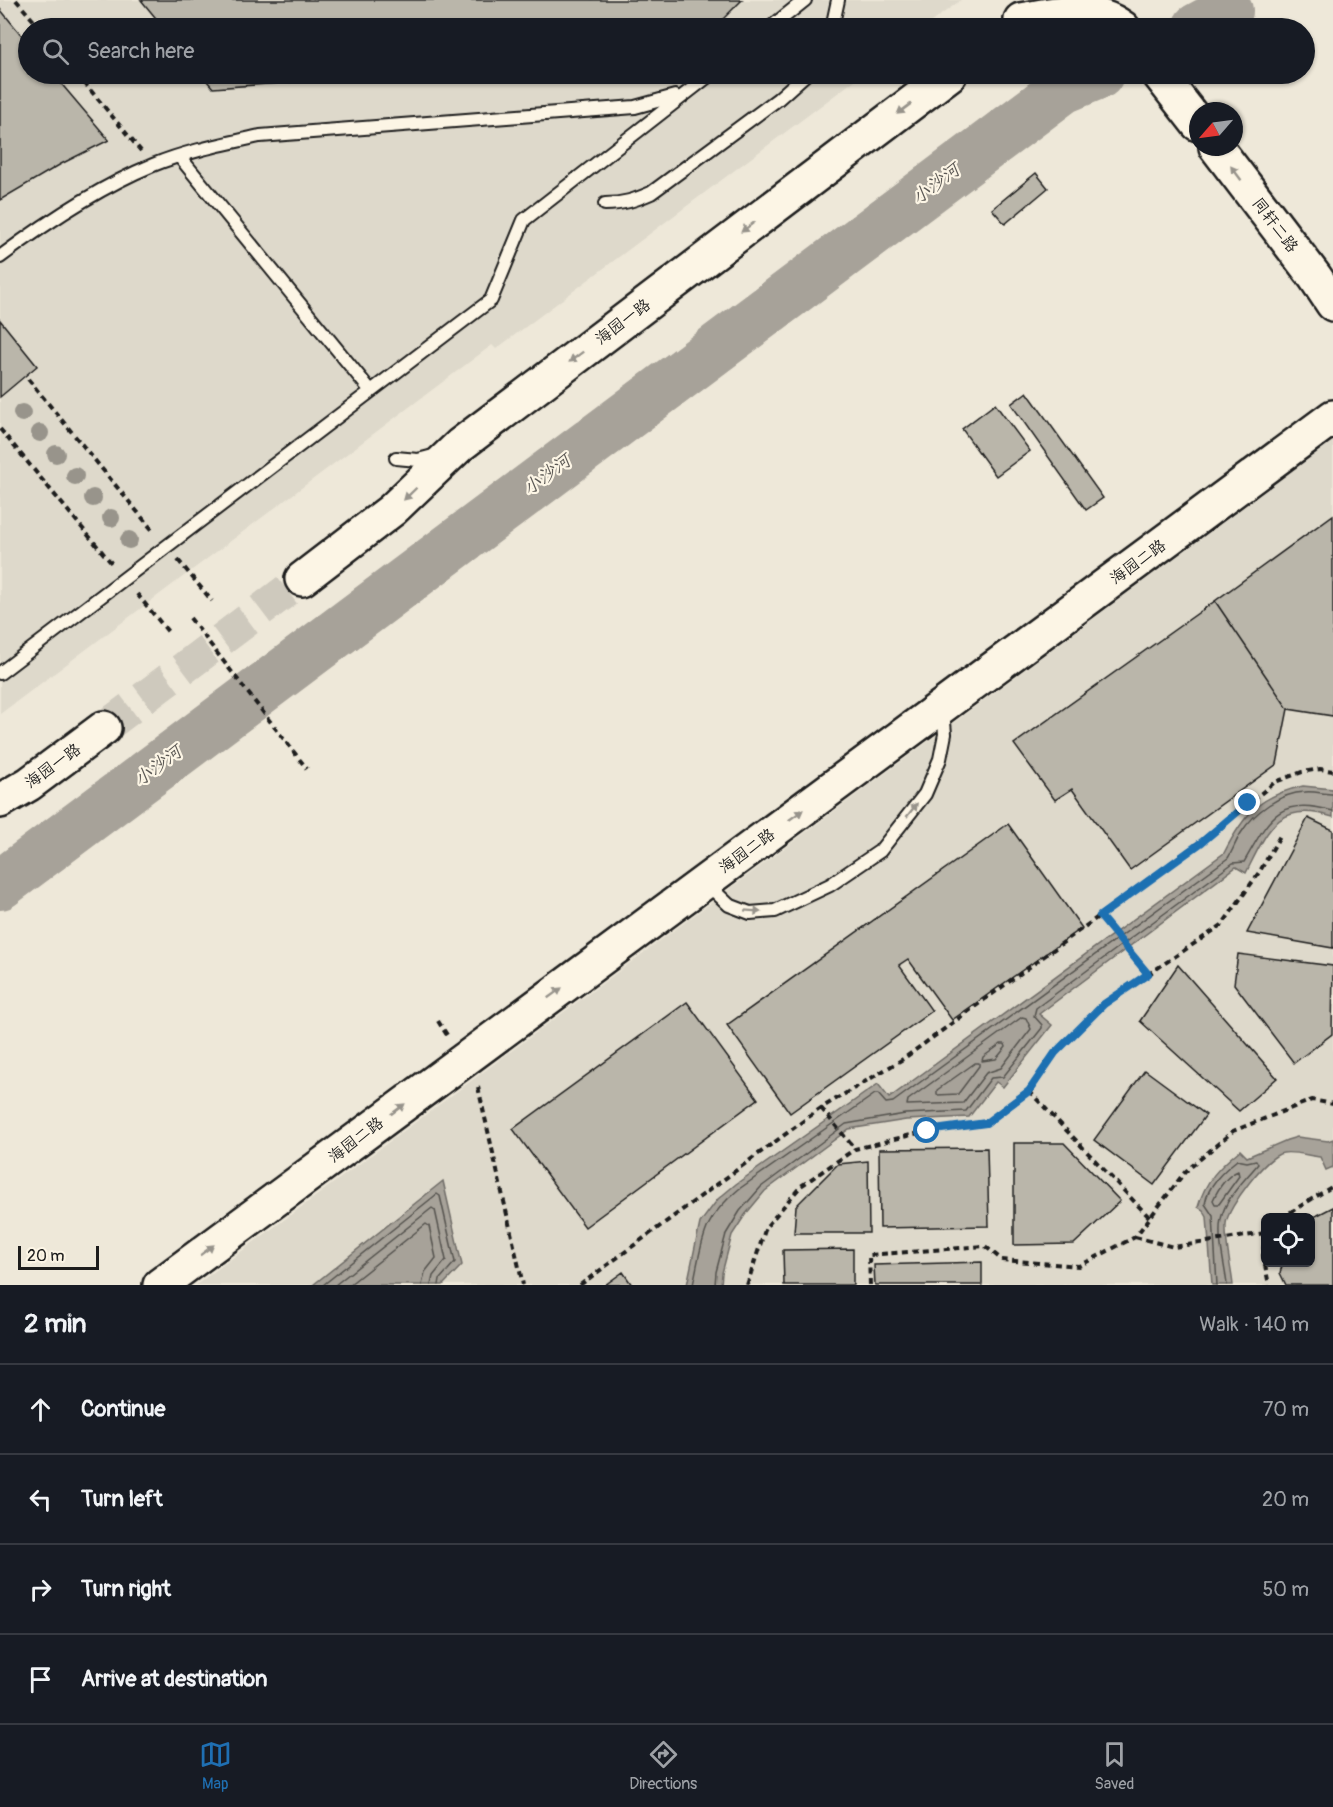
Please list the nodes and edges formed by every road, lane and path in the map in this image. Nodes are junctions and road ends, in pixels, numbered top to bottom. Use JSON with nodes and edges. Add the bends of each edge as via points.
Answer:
{"nodes":[{"id":1,"x":16,"y":0,"type":"edge"},
{"id":2,"x":805,"y":0,"type":"edge"},
{"id":3,"x":837,"y":0,"type":"edge"},
{"id":4,"x":1049,"y":0,"type":"edge"},
{"id":5,"x":31,"y":18,"type":"edge"},
{"id":6,"x":782,"y":18,"type":"edge"},
{"id":7,"x":834,"y":18,"type":"edge"},
{"id":8,"x":1024,"y":18,"type":"edge"},
{"id":9,"x":1037,"y":18,"type":"edge"},
{"id":10,"x":1107,"y":18,"type":"edge"},
{"id":11,"x":85,"y":84,"type":"edge"},
{"id":12,"x":697,"y":84,"type":"joint"},
{"id":13,"x":795,"y":84,"type":"edge"},
{"id":14,"x":937,"y":84,"type":"edge"},
{"id":15,"x":1167,"y":84,"type":"edge"},
{"id":16,"x":1189,"y":112,"type":"edge"},
{"id":17,"x":178,"y":156,"type":"junction"},
{"id":18,"x":1223,"y":156,"type":"edge"},
{"id":19,"x":153,"y":165,"type":"junction"},
{"id":20,"x":605,"y":204,"type":"dead end"},
{"id":21,"x":0,"y":257,"type":"edge"},
{"id":22,"x":1333,"y":304,"type":"edge"},
{"id":23,"x":28,"y":379,"type":"dead end"},
{"id":24,"x":372,"y":392,"type":"junction"},
{"id":25,"x":1333,"y":394,"type":"edge"},
{"id":26,"x":1333,"y":417,"type":"edge"},
{"id":27,"x":0,"y":429,"type":"edge"},
{"id":28,"x":1304,"y":439,"type":"junction"},
{"id":29,"x":460,"y":445,"type":"junction"},
{"id":30,"x":396,"y":458,"type":"dead end"},
{"id":31,"x":167,"y":547,"type":"junction"},
{"id":32,"x":125,"y":579,"type":"junction"},
{"id":33,"x":302,"y":579,"type":"tunnel mouth"},
{"id":34,"x":212,"y":601,"type":"dead end"},
{"id":35,"x":190,"y":618,"type":"dead end"},
{"id":36,"x":169,"y":633,"type":"dead end"},
{"id":37,"x":0,"y":673,"type":"edge"},
{"id":38,"x":943,"y":706,"type":"junction"},
{"id":39,"x":104,"y":728,"type":"tunnel mouth"},
{"id":40,"x":307,"y":769,"type":"dead end"},
{"id":41,"x":1333,"y":771,"type":"edge"},
{"id":42,"x":0,"y":801,"type":"edge"},
{"id":43,"x":1281,"y":834,"type":"dead end"},
{"id":44,"x":705,"y":882,"type":"junction"},
{"id":45,"x":1100,"y":916,"type":"junction"},
{"id":46,"x":1148,"y":974,"type":"junction"},
{"id":47,"x":438,"y":1021,"type":"dead end"},
{"id":48,"x":465,"y":1059,"type":"junction"},
{"id":49,"x":1029,"y":1091,"type":"junction"},
{"id":50,"x":1333,"y":1104,"type":"edge"},
{"id":51,"x":821,"y":1108,"type":"junction"},
{"id":52,"x":855,"y":1149,"type":"junction"},
{"id":53,"x":1331,"y":1187,"type":"edge"},
{"id":54,"x":1289,"y":1213,"type":"edge"},
{"id":55,"x":1150,"y":1218,"type":"junction"},
{"id":56,"x":1261,"y":1234,"type":"edge"},
{"id":57,"x":1135,"y":1237,"type":"junction"},
{"id":58,"x":1265,"y":1267,"type":"edge"},
{"id":59,"x":160,"y":1285,"type":"edge"},
{"id":60,"x":524,"y":1285,"type":"edge"},
{"id":61,"x":580,"y":1285,"type":"edge"},
{"id":62,"x":747,"y":1285,"type":"edge"},
{"id":63,"x":870,"y":1285,"type":"edge"},
{"id":64,"x":1269,"y":1285,"type":"edge"}],
"edges":[{"from":1,"to":5,"type":"path"},
{"from":2,"to":6,"type":"lane"},
{"from":3,"to":7,"type":"lane"},
{"from":4,"to":8,"type":"street"},
{"from":9,"to":10,"type":"street","via":[[1075,12]]},
{"from":11,"to":19,"type":"path"},
{"from":12,"to":17,"type":"lane","via":[[673,98],[635,108],[260,136]]},
{"from":12,"to":24,"type":"lane","via":[[524,220],[491,300]]},
{"from":13,"to":20,"type":"lane","via":[[651,193],[635,201]]},
{"from":14,"to":29,"type":"street","name":"海园一路","one_way":true},
{"from":15,"to":16,"type":"street"},
{"from":17,"to":19,"type":"lane"},
{"from":17,"to":24,"type":"lane"},
{"from":22,"to":18,"type":"street","name":"同轩二路","one_way":true},
{"from":19,"to":21,"type":"lane","via":[[69,209]]},
{"from":23,"to":31,"type":"path"},
{"from":24,"to":31,"type":"lane"},
{"from":25,"to":28,"type":"street"},
{"from":26,"to":28,"type":"street","name":"海园二路"},
{"from":27,"to":32,"type":"path"},
{"from":28,"to":38,"type":"street","name":"海园二路"},
{"from":29,"to":30,"type":"lane","via":[[418,460]]},
{"from":29,"to":33,"type":"street","name":"海园一路","one_way":true,"via":[[392,510]]},
{"from":31,"to":32,"type":"lane"},
{"from":31,"to":34,"type":"path"},
{"from":32,"to":36,"type":"path"},
{"from":32,"to":37,"type":"lane"},
{"from":35,"to":40,"type":"path"},
{"from":44,"to":38,"type":"street","name":"海园二路","one_way":true},
{"from":44,"to":38,"type":"lane","one_way":true,"via":[[729,905],[750,913],[775,910],[830,885],[880,851],[925,794],[940,759],[945,734]]},
{"from":39,"to":42,"type":"street","name":"海园一路"},
{"from":41,"to":45,"type":"path","via":[[1302,772],[1275,782],[1202,842]]},
{"from":43,"to":46,"type":"path","via":[[1222,925]]},
{"from":48,"to":44,"type":"street","name":"海园二路","one_way":true},
{"from":45,"to":46,"type":"path"},
{"from":45,"to":51,"type":"path","via":[[903,1059]]},
{"from":46,"to":49,"type":"path","via":[[1104,1004],[1055,1053]]},
{"from":47,"to":48,"type":"path"},
{"from":59,"to":48,"type":"street","name":"海园二路","one_way":true},
{"from":48,"to":60,"type":"path","via":[[476,1074]]},
{"from":49,"to":52,"type":"path","via":[[986,1123],[927,1131]]},
{"from":49,"to":55,"type":"path"},
{"from":50,"to":55,"type":"path","via":[[1312,1100],[1233,1131],[1185,1172]]},
{"from":51,"to":52,"type":"path"},
{"from":51,"to":61,"type":"path"},
{"from":52,"to":62,"type":"path","via":[[801,1186],[766,1227]]},
{"from":53,"to":54,"type":"path"},
{"from":55,"to":57,"type":"path"},
{"from":56,"to":57,"type":"path","via":[[1174,1247]]},
{"from":57,"to":63,"type":"path","via":[[1079,1266],[1002,1260],[985,1246],[869,1255]]},
{"from":58,"to":64,"type":"path"}]}
